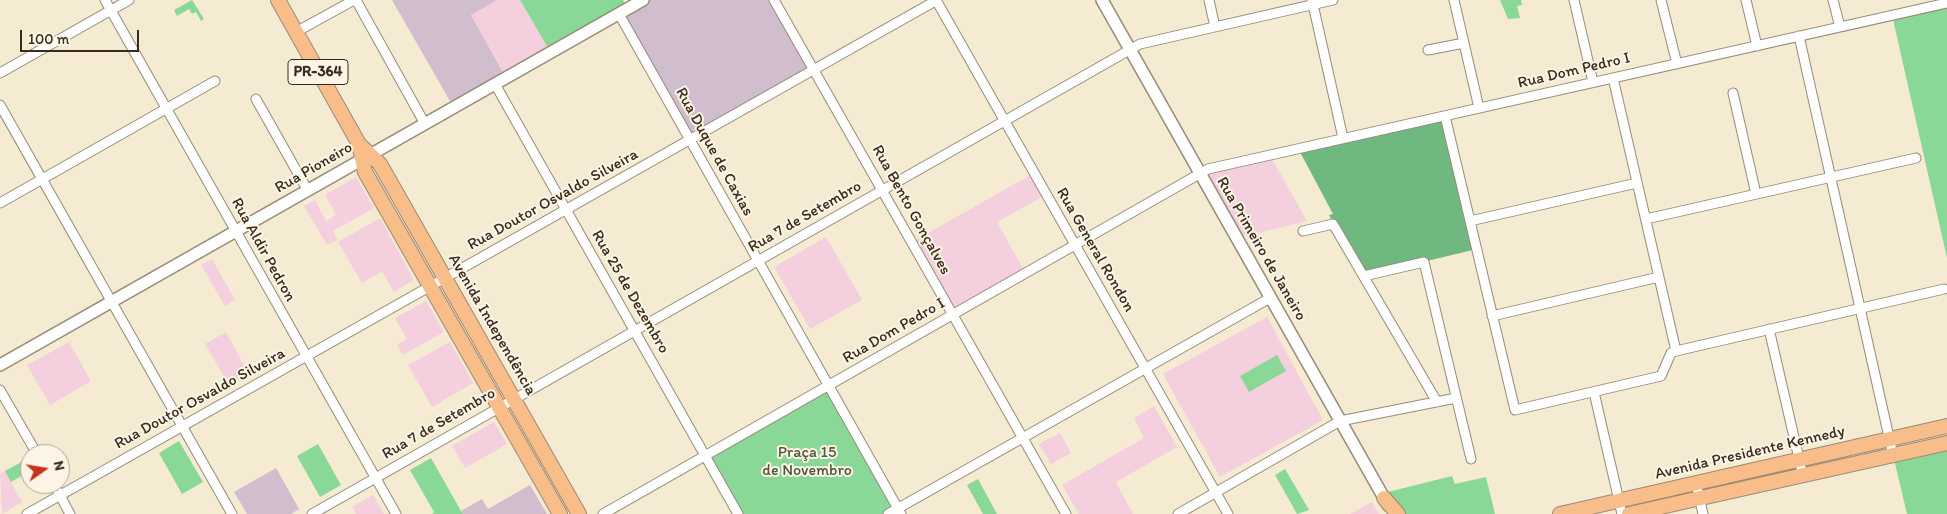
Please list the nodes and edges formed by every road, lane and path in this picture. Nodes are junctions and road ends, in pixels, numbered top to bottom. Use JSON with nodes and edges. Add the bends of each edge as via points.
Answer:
{"nodes":[{"id":1,"x":105,"y":0,"type":"edge"},
{"id":2,"x":129,"y":0,"type":"edge"},
{"id":3,"x":278,"y":0,"type":"edge"},
{"id":4,"x":355,"y":0,"type":"edge"},
{"id":5,"x":644,"y":0,"type":"edge"},
{"id":6,"x":774,"y":0,"type":"edge"},
{"id":7,"x":937,"y":0,"type":"edge"},
{"id":8,"x":1102,"y":0,"type":"edge"},
{"id":9,"x":1209,"y":0,"type":"edge"},
{"id":10,"x":1333,"y":0,"type":"edge"},
{"id":11,"x":1454,"y":0,"type":"edge"},
{"id":12,"x":1574,"y":0,"type":"edge"},
{"id":13,"x":1661,"y":0,"type":"edge"},
{"id":14,"x":1746,"y":0,"type":"edge"},
{"id":15,"x":1834,"y":0,"type":"edge"},
{"id":16,"x":1312,"y":2,"type":"edge"},
{"id":17,"x":1947,"y":3,"type":"edge"},
{"id":18,"x":1922,"y":4,"type":"edge"},
{"id":19,"x":111,"y":10,"type":"junction"},
{"id":20,"x":619,"y":14,"type":"junction"},
{"id":21,"x":1215,"y":27,"type":"junction"},
{"id":22,"x":1840,"y":27,"type":"junction"},
{"id":23,"x":296,"y":32,"type":"junction"},
{"id":24,"x":1799,"y":36,"type":"junction"},
{"id":25,"x":1464,"y":43,"type":"junction"},
{"id":26,"x":1757,"y":46,"type":"junction"},
{"id":27,"x":1130,"y":50,"type":"junction"},
{"id":28,"x":1428,"y":50,"type":"dead end"},
{"id":29,"x":1677,"y":64,"type":"junction"},
{"id":30,"x":814,"y":70,"type":"junction"},
{"id":31,"x":0,"y":73,"type":"edge"},
{"id":32,"x":1613,"y":78,"type":"junction"},
{"id":33,"x":214,"y":81,"type":"dead end"},
{"id":34,"x":1593,"y":82,"type":"junction"},
{"id":35,"x":495,"y":84,"type":"junction"},
{"id":36,"x":1733,"y":93,"type":"dead end"},
{"id":37,"x":256,"y":99,"type":"dead end"},
{"id":38,"x":0,"y":105,"type":"edge"},
{"id":39,"x":167,"y":108,"type":"junction"},
{"id":40,"x":1479,"y":108,"type":"junction"},
{"id":41,"x":1445,"y":116,"type":"junction"},
{"id":42,"x":1005,"y":121,"type":"junction"},
{"id":43,"x":425,"y":124,"type":"junction"},
{"id":44,"x":1343,"y":138,"type":"junction"},
{"id":45,"x":690,"y":140,"type":"junction"},
{"id":46,"x":367,"y":157,"type":"junction"},
{"id":47,"x":1916,"y":158,"type":"dead end"},
{"id":48,"x":1204,"y":171,"type":"junction"},
{"id":49,"x":1831,"y":177,"type":"junction"},
{"id":50,"x":42,"y":179,"type":"junction"},
{"id":51,"x":1637,"y":183,"type":"junction"},
{"id":52,"x":308,"y":190,"type":"junction"},
{"id":53,"x":883,"y":190,"type":"junction"},
{"id":54,"x":1756,"y":194,"type":"junction"},
{"id":55,"x":0,"y":203,"type":"edge"},
{"id":56,"x":566,"y":210,"type":"junction"},
{"id":57,"x":1646,"y":219,"type":"junction"},
{"id":58,"x":1470,"y":221,"type":"junction"},
{"id":59,"x":236,"y":231,"type":"junction"},
{"id":60,"x":1303,"y":231,"type":"dead end"},
{"id":61,"x":1075,"y":246,"type":"junction"},
{"id":62,"x":758,"y":261,"type":"junction"},
{"id":63,"x":1364,"y":276,"type":"junction"},
{"id":64,"x":1659,"y":277,"type":"junction"},
{"id":65,"x":445,"y":278,"type":"junction"},
{"id":66,"x":430,"y":286,"type":"junction"},
{"id":67,"x":1944,"y":289,"type":"dead end"},
{"id":68,"x":1270,"y":298,"type":"junction"},
{"id":69,"x":112,"y":302,"type":"junction"},
{"id":70,"x":1860,"y":308,"type":"junction"},
{"id":71,"x":953,"y":315,"type":"junction"},
{"id":72,"x":1492,"y":316,"type":"junction"},
{"id":73,"x":1769,"y":329,"type":"junction"},
{"id":74,"x":634,"y":331,"type":"junction"},
{"id":75,"x":1676,"y":350,"type":"junction"},
{"id":76,"x":306,"y":356,"type":"junction"},
{"id":77,"x":0,"y":365,"type":"edge"},
{"id":78,"x":1145,"y":368,"type":"junction"},
{"id":79,"x":829,"y":385,"type":"junction"},
{"id":80,"x":0,"y":390,"type":"edge"},
{"id":81,"x":1594,"y":392,"type":"junction"},
{"id":82,"x":1456,"y":398,"type":"junction"},
{"id":83,"x":514,"y":399,"type":"junction"},
{"id":84,"x":1437,"y":402,"type":"junction"},
{"id":85,"x":499,"y":408,"type":"junction"},
{"id":86,"x":1340,"y":421,"type":"junction"},
{"id":87,"x":182,"y":426,"type":"junction"},
{"id":88,"x":1947,"y":426,"type":"edge"},
{"id":89,"x":1023,"y":438,"type":"junction"},
{"id":90,"x":1890,"y":439,"type":"junction"},
{"id":91,"x":1947,"y":443,"type":"edge"},
{"id":92,"x":30,"y":444,"type":"edge"},
{"id":93,"x":1893,"y":455,"type":"junction"},
{"id":94,"x":705,"y":456,"type":"junction"},
{"id":95,"x":1471,"y":459,"type":"dead end"},
{"id":96,"x":1799,"y":460,"type":"junction"},
{"id":97,"x":1803,"y":476,"type":"junction"},
{"id":98,"x":375,"y":478,"type":"junction"},
{"id":99,"x":1696,"y":483,"type":"junction"},
{"id":100,"x":1215,"y":492,"type":"junction"},
{"id":101,"x":60,"y":495,"type":"junction"},
{"id":102,"x":1384,"y":498,"type":"junction"},
{"id":103,"x":1700,"y":499,"type":"junction"},
{"id":104,"x":1620,"y":507,"type":"edge"},
{"id":105,"x":900,"y":511,"type":"edge"},
{"id":106,"x":27,"y":514,"type":"edge"},
{"id":107,"x":70,"y":514,"type":"edge"},
{"id":108,"x":232,"y":514,"type":"edge"},
{"id":109,"x":312,"y":514,"type":"edge"},
{"id":110,"x":396,"y":514,"type":"edge"},
{"id":111,"x":560,"y":514,"type":"edge"},
{"id":112,"x":579,"y":514,"type":"edge"},
{"id":113,"x":602,"y":514,"type":"edge"},
{"id":114,"x":738,"y":514,"type":"edge"},
{"id":115,"x":888,"y":514,"type":"edge"},
{"id":116,"x":1066,"y":514,"type":"edge"},
{"id":117,"x":1178,"y":514,"type":"edge"},
{"id":118,"x":1228,"y":514,"type":"edge"},
{"id":119,"x":1393,"y":514,"type":"edge"},
{"id":120,"x":1398,"y":514,"type":"edge"},
{"id":121,"x":1560,"y":514,"type":"edge"},
{"id":122,"x":1629,"y":514,"type":"edge"},
{"id":123,"x":1703,"y":514,"type":"edge"}],
"edges":[{"from":1,"to":19,"type":"street","name":"Rua Aldir Pedron"},
{"from":2,"to":19,"type":"street"},
{"from":3,"to":23,"type":"main road","number":"PR-364"},
{"from":4,"to":23,"type":"street"},
{"from":4,"to":43,"type":"street"},
{"from":5,"to":20,"type":"street","name":"Rua Pioneiro"},
{"from":6,"to":30,"type":"street","name":"Rua Bento Gonçalves"},
{"from":7,"to":30,"type":"street","name":"Rua Doutor Osvaldo Silveira"},
{"from":7,"to":42,"type":"street","name":"Rua General Rondon"},
{"from":8,"to":27,"type":"street","name":"Rua Primeiro de Janeiro"},
{"from":9,"to":21,"type":"street"},
{"from":10,"to":16,"type":"street","name":"Rua 7 de Setembro"},
{"from":11,"to":25,"type":"street"},
{"from":12,"to":34,"type":"street"},
{"from":13,"to":29,"type":"street"},
{"from":14,"to":26,"type":"street"},
{"from":15,"to":22,"type":"street"},
{"from":16,"to":21,"type":"street","name":"Rua 7 de Setembro"},
{"from":16,"to":44,"type":"street"},
{"from":17,"to":18,"type":"street","name":"Rua Dom Pedro I"},
{"from":18,"to":22,"type":"street","name":"Rua Dom Pedro I"},
{"from":19,"to":31,"type":"street"},
{"from":19,"to":39,"type":"street","name":"Rua Aldir Pedron"},
{"from":20,"to":35,"type":"street","name":"Rua Pioneiro"},
{"from":20,"to":45,"type":"street","name":"Rua Duque de Caxias"},
{"from":21,"to":27,"type":"street","name":"Rua 7 de Setembro","via":[[1140,44]]},
{"from":22,"to":24,"type":"street","name":"Rua Dom Pedro I"},
{"from":23,"to":46,"type":"main road","number":"PR-364"},
{"from":24,"to":26,"type":"street","name":"Rua Dom Pedro I"},
{"from":24,"to":49,"type":"street"},
{"from":25,"to":28,"type":"street"},
{"from":25,"to":40,"type":"street"},
{"from":26,"to":29,"type":"street","name":"Rua Dom Pedro I"},
{"from":27,"to":42,"type":"street","name":"Rua 7 de Setembro"},
{"from":27,"to":48,"type":"street","name":"Rua Primeiro de Janeiro"},
{"from":29,"to":32,"type":"street","name":"Rua Dom Pedro I"},
{"from":30,"to":45,"type":"street","name":"Rua Doutor Osvaldo Silveira"},
{"from":30,"to":53,"type":"street","name":"Rua Bento Gonçalves"},
{"from":32,"to":34,"type":"street","name":"Rua Dom Pedro I"},
{"from":32,"to":51,"type":"street"},
{"from":33,"to":39,"type":"street"},
{"from":34,"to":40,"type":"street","name":"Rua Dom Pedro I"},
{"from":35,"to":43,"type":"street","name":"Rua Pioneiro"},
{"from":35,"to":56,"type":"street","name":"Rua 25 de Dezembro"},
{"from":36,"to":54,"type":"street"},
{"from":37,"to":52,"type":"street"},
{"from":38,"to":50,"type":"street"},
{"from":39,"to":50,"type":"street"},
{"from":39,"to":59,"type":"street","name":"Rua Aldir Pedron"},
{"from":40,"to":41,"type":"street","name":"Rua Dom Pedro I"},
{"from":41,"to":44,"type":"street","name":"Rua Dom Pedro I"},
{"from":41,"to":58,"type":"street"},
{"from":42,"to":53,"type":"street","name":"Rua 7 de Setembro"},
{"from":42,"to":61,"type":"street","name":"Rua General Rondon"},
{"from":43,"to":46,"type":"street","name":"Rua Pioneiro"},
{"from":44,"to":48,"type":"street","name":"Rua Dom Pedro I"},
{"from":45,"to":56,"type":"street","name":"Rua Doutor Osvaldo Silveira"},
{"from":45,"to":62,"type":"street","name":"Rua Duque de Caxias"},
{"from":46,"to":52,"type":"street","name":"Rua Pioneiro"},
{"from":46,"to":65,"type":"main road","name":"Avenida Independência","via":[[380,164]]},
{"from":46,"to":66,"type":"main road","via":[[365,172]]},
{"from":47,"to":49,"type":"street"},
{"from":48,"to":61,"type":"street","name":"Rua Dom Pedro I"},
{"from":48,"to":68,"type":"street","name":"Rua Primeiro de Janeiro"},
{"from":49,"to":54,"type":"street"},
{"from":49,"to":70,"type":"street"},
{"from":50,"to":55,"type":"street"},
{"from":50,"to":69,"type":"street"},
{"from":51,"to":57,"type":"street"},
{"from":51,"to":58,"type":"street"},
{"from":52,"to":59,"type":"street","name":"Rua Pioneiro"},
{"from":53,"to":62,"type":"street","name":"Rua 7 de Setembro"},
{"from":53,"to":71,"type":"street","name":"Rua Bento Gonçalves"},
{"from":54,"to":57,"type":"street"},
{"from":56,"to":65,"type":"street","name":"Rua Doutor Osvaldo Silveira"},
{"from":56,"to":74,"type":"street","name":"Rua 25 de Dezembro"},
{"from":57,"to":64,"type":"street"},
{"from":58,"to":72,"type":"street"},
{"from":59,"to":69,"type":"street","name":"Rua Pioneiro"},
{"from":59,"to":76,"type":"street","name":"Rua Aldir Pedron"},
{"from":60,"to":63,"type":"street","via":[[1333,224]]},
{"from":61,"to":71,"type":"street","name":"Rua Dom Pedro I"},
{"from":61,"to":78,"type":"street","name":"Rua General Rondon"},
{"from":62,"to":74,"type":"street","name":"Rua 7 de Setembro"},
{"from":62,"to":79,"type":"street","name":"Rua Duque de Caxias"},
{"from":63,"to":82,"type":"street","via":[[1424,262]]},
{"from":63,"to":84,"type":"street"},
{"from":64,"to":72,"type":"street"},
{"from":64,"to":75,"type":"street"},
{"from":65,"to":66,"type":"street","name":"Rua Doutor Osvaldo Silveira"},
{"from":65,"to":83,"type":"main road","name":"Avenida Independência"},
{"from":66,"to":76,"type":"street","name":"Rua Doutor Osvaldo Silveira"},
{"from":66,"to":85,"type":"main road"},
{"from":67,"to":70,"type":"street"},
{"from":68,"to":78,"type":"street"},
{"from":68,"to":86,"type":"street","name":"Rua Primeiro de Janeiro"},
{"from":69,"to":77,"type":"street","name":"Rua Pioneiro"},
{"from":69,"to":87,"type":"street"},
{"from":70,"to":73,"type":"street"},
{"from":70,"to":90,"type":"street"},
{"from":71,"to":79,"type":"street","name":"Rua Dom Pedro I"},
{"from":71,"to":89,"type":"street","name":"Rua Bento Gonçalves"},
{"from":72,"to":81,"type":"street","via":[[1514,410]]},
{"from":73,"to":75,"type":"street"},
{"from":73,"to":96,"type":"street"},
{"from":74,"to":83,"type":"street","name":"Rua 7 de Setembro"},
{"from":74,"to":94,"type":"street","name":"Rua 25 de Dezembro"},
{"from":75,"to":81,"type":"street","via":[[1671,353],[1661,376]]},
{"from":76,"to":87,"type":"street","name":"Rua Doutor Osvaldo Silveira"},
{"from":76,"to":98,"type":"street","name":"Rua Aldir Pedron"},
{"from":78,"to":89,"type":"street"},
{"from":78,"to":100,"type":"street","name":"Rua General Rondon"},
{"from":79,"to":94,"type":"street","name":"Rua Dom Pedro I"},
{"from":79,"to":105,"type":"street","name":"Rua Duque de Caxias"},
{"from":80,"to":92,"type":"street"},
{"from":81,"to":104,"type":"street"},
{"from":82,"to":84,"type":"street"},
{"from":82,"to":95,"type":"street"},
{"from":83,"to":85,"type":"street","name":"Rua 7 de Setembro"},
{"from":83,"to":112,"type":"main road","name":"Avenida Independência"},
{"from":84,"to":86,"type":"street"},
{"from":85,"to":98,"type":"street","name":"Rua 7 de Setembro"},
{"from":85,"to":111,"type":"main road"},
{"from":86,"to":100,"type":"street"},
{"from":86,"to":102,"type":"street","name":"Rua Primeiro de Janeiro"},
{"from":87,"to":101,"type":"street","name":"Rua Doutor Osvaldo Silveira"},
{"from":87,"to":108,"type":"street"},
{"from":88,"to":90,"type":"main road","name":"Avenida Presidente Kennedy"},
{"from":89,"to":105,"type":"street"},
{"from":89,"to":116,"type":"street","name":"Rua Bento Gonçalves"},
{"from":90,"to":93,"type":"street"},
{"from":90,"to":96,"type":"main road","name":"Avenida Presidente Kennedy"},
{"from":91,"to":93,"type":"main road","name":"Avenida Presidente Kennedy"},
{"from":93,"to":97,"type":"main road","name":"Avenida Presidente Kennedy"},
{"from":94,"to":113,"type":"street","name":"Rua Dom Pedro I"},
{"from":94,"to":114,"type":"street","name":"Rua 25 de Dezembro"},
{"from":96,"to":97,"type":"street"},
{"from":96,"to":99,"type":"main road","name":"Avenida Presidente Kennedy"},
{"from":97,"to":103,"type":"main road","name":"Avenida Presidente Kennedy"},
{"from":98,"to":109,"type":"street","name":"Rua 7 de Setembro"},
{"from":98,"to":110,"type":"street","name":"Rua Aldir Pedron"},
{"from":99,"to":103,"type":"street"},
{"from":99,"to":104,"type":"main road","name":"Avenida Presidente Kennedy"},
{"from":100,"to":117,"type":"street"},
{"from":100,"to":118,"type":"street","name":"Rua General Rondon"},
{"from":101,"to":106,"type":"street","name":"Rua Doutor Osvaldo Silveira"},
{"from":101,"to":107,"type":"street"},
{"from":102,"to":119,"type":"street","name":"Rua Primeiro de Janeiro"},
{"from":102,"to":120,"type":"main road"},
{"from":103,"to":122,"type":"main road","name":"Avenida Presidente Kennedy"},
{"from":103,"to":123,"type":"street"},
{"from":104,"to":121,"type":"main road","name":"Avenida Presidente Kennedy"},
{"from":105,"to":115,"type":"street"}]}
